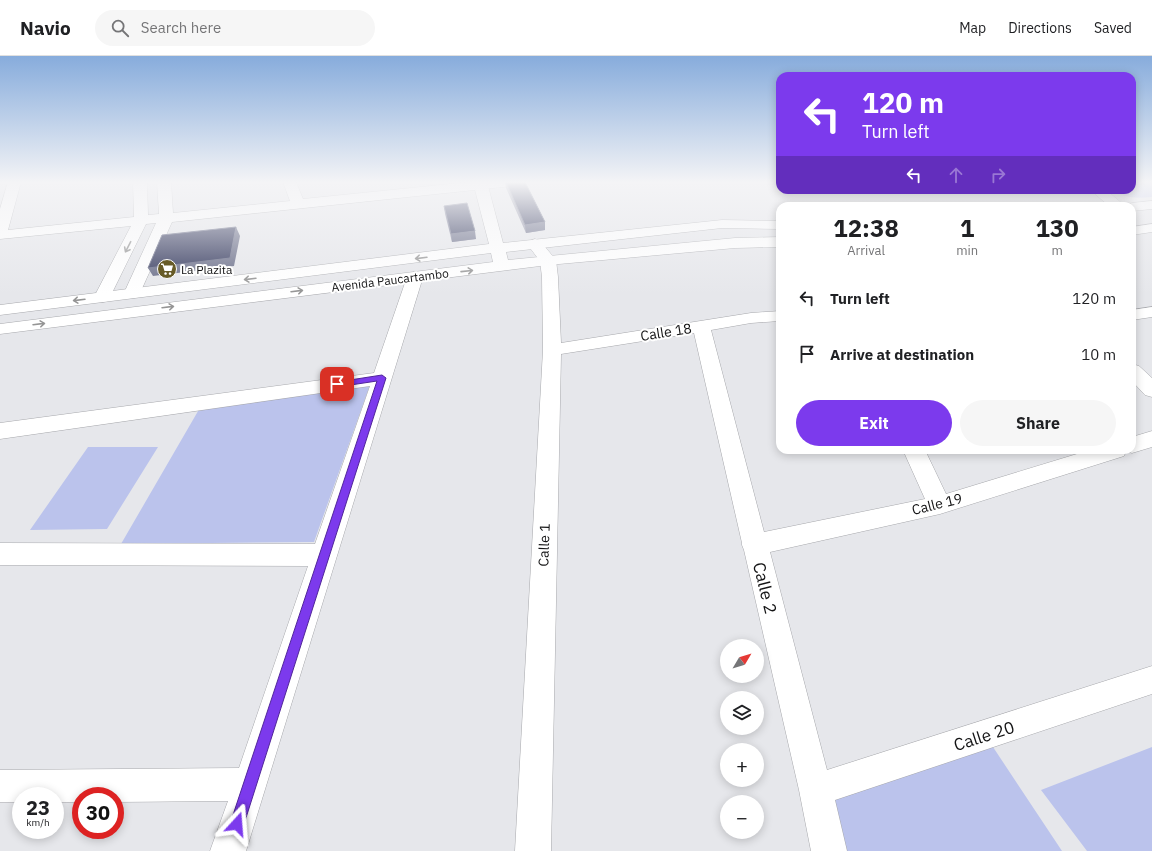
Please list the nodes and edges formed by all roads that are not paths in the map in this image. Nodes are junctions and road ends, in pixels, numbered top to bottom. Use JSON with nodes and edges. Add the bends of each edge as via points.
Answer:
{"nodes":[{"id":1,"x":4,"y":219,"type":"edge"},
{"id":2,"x":152,"y":219,"type":"edge"},
{"id":3,"x":166,"y":219,"type":"edge"},
{"id":4,"x":490,"y":219,"type":"edge"},
{"id":5,"x":140,"y":220,"type":"junction"},
{"id":6,"x":776,"y":225,"type":"edge"},
{"id":7,"x":1152,"y":228,"type":"edge"},
{"id":8,"x":1136,"y":230,"type":"edge"},
{"id":9,"x":0,"y":234,"type":"edge"},
{"id":10,"x":776,"y":242,"type":"edge"},
{"id":11,"x":496,"y":248,"type":"junction"},
{"id":12,"x":541,"y":252,"type":"junction"},
{"id":13,"x":502,"y":267,"type":"junction"},
{"id":14,"x":415,"y":277,"type":"junction"},
{"id":15,"x":132,"y":293,"type":"junction"},
{"id":16,"x":102,"y":297,"type":"junction"},
{"id":17,"x":0,"y":310,"type":"edge"},
{"id":18,"x":1152,"y":312,"type":"edge"},
{"id":19,"x":1136,"y":314,"type":"edge"},
{"id":20,"x":776,"y":316,"type":"edge"},
{"id":21,"x":701,"y":326,"type":"junction"},
{"id":22,"x":0,"y":329,"type":"edge"},
{"id":23,"x":552,"y":350,"type":"junction"},
{"id":24,"x":1136,"y":374,"type":"edge"},
{"id":25,"x":382,"y":378,"type":"junction"},
{"id":26,"x":1152,"y":390,"type":"edge"},
{"id":27,"x":0,"y":431,"type":"edge"},
{"id":28,"x":1152,"y":439,"type":"edge"},
{"id":29,"x":1136,"y":444,"type":"edge"},
{"id":30,"x":916,"y":454,"type":"edge"},
{"id":31,"x":1103,"y":454,"type":"edge"},
{"id":32,"x":940,"y":505,"type":"junction"},
{"id":33,"x":754,"y":545,"type":"junction"},
{"id":34,"x":0,"y":554,"type":"edge"},
{"id":35,"x":325,"y":555,"type":"junction"},
{"id":36,"x":1152,"y":680,"type":"edge"},
{"id":37,"x":250,"y":784,"type":"junction"},
{"id":38,"x":0,"y":786,"type":"edge"},
{"id":39,"x":816,"y":790,"type":"junction"},
{"id":40,"x":228,"y":851,"type":"edge"},
{"id":41,"x":533,"y":851,"type":"edge"},
{"id":42,"x":829,"y":851,"type":"edge"}],
"edges":[{"from":1,"to":9,"type":"street"},
{"from":2,"to":5,"type":"street"},
{"from":3,"to":15,"type":"street"},
{"from":4,"to":11,"type":"street"},
{"from":5,"to":9,"type":"street"},
{"from":5,"to":16,"type":"street","one_way":true},
{"from":6,"to":12,"type":"street","name":"Avenida Paucartambo","via":[[722,224]]},
{"from":7,"to":8,"type":"street"},
{"from":10,"to":12,"type":"street","name":"Avenida Paucartambo"},
{"from":11,"to":12,"type":"street","name":"Avenida Paucartambo"},
{"from":11,"to":13,"type":"street"},
{"from":11,"to":15,"type":"street","name":"Avenida Paucartambo","one_way":true},
{"from":12,"to":13,"type":"street","name":"Avenida Paucartambo"},
{"from":12,"to":23,"type":"street","name":"Calle 1","via":[[550,277]]},
{"from":14,"to":13,"type":"street","name":"Avenida Paucartambo","one_way":true},
{"from":22,"to":14,"type":"street","name":"Avenida Paucartambo","one_way":true},
{"from":14,"to":25,"type":"street"},
{"from":15,"to":16,"type":"street","name":"Avenida Paucartambo"},
{"from":16,"to":17,"type":"street","name":"Avenida Paucartambo","one_way":true},
{"from":18,"to":19,"type":"street"},
{"from":20,"to":21,"type":"street","name":"Calle 18"},
{"from":21,"to":23,"type":"street","name":"Calle 18"},
{"from":21,"to":33,"type":"street","name":"Calle 2"},
{"from":23,"to":41,"type":"street","name":"Calle 1"},
{"from":24,"to":26,"type":"street"},
{"from":25,"to":27,"type":"street"},
{"from":25,"to":35,"type":"street"},
{"from":28,"to":29,"type":"street"},
{"from":30,"to":32,"type":"street"},
{"from":31,"to":32,"type":"street","name":"Calle 19"},
{"from":32,"to":33,"type":"street","name":"Calle 19"},
{"from":33,"to":39,"type":"street","name":"Calle 2"},
{"from":34,"to":35,"type":"street"},
{"from":35,"to":37,"type":"street"},
{"from":36,"to":39,"type":"street","name":"Calle 20"},
{"from":37,"to":38,"type":"street"},
{"from":37,"to":40,"type":"street"},
{"from":39,"to":42,"type":"street","name":"Calle 2"}]}
